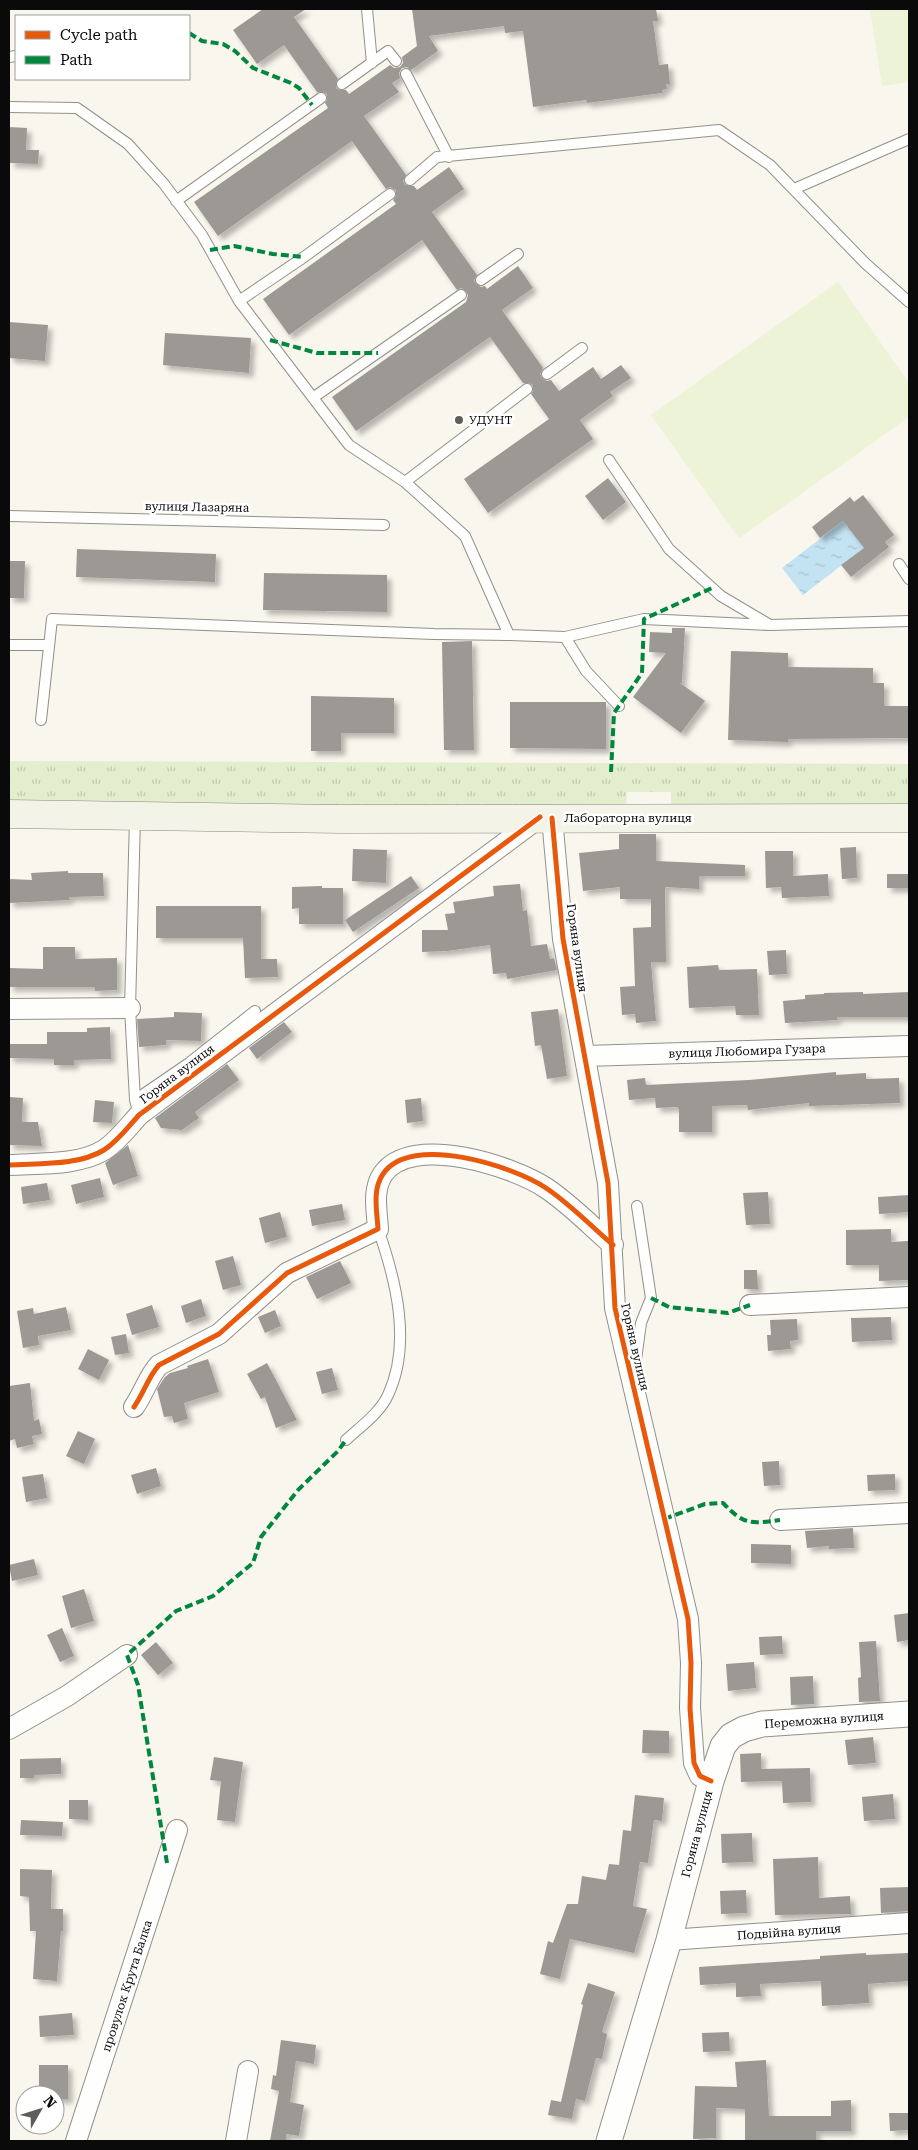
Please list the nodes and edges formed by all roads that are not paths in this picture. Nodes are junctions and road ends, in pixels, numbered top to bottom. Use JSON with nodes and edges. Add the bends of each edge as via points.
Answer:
{"nodes":[{"id":1,"x":367,"y":9,"type":"edge"},
{"id":2,"x":396,"y":61,"type":"dead end"},
{"id":3,"x":372,"y":63,"type":"junction"},
{"id":4,"x":406,"y":74,"type":"dead end"},
{"id":5,"x":342,"y":84,"type":"dead end"},
{"id":6,"x":321,"y":98,"type":"dead end"},
{"id":7,"x":9,"y":107,"type":"edge"},
{"id":8,"x":909,"y":139,"type":"edge"},
{"id":9,"x":449,"y":157,"type":"junction"},
{"id":10,"x":410,"y":180,"type":"dead end"},
{"id":11,"x":794,"y":189,"type":"junction"},
{"id":12,"x":390,"y":194,"type":"dead end"},
{"id":13,"x":176,"y":201,"type":"junction"},
{"id":14,"x":518,"y":254,"type":"dead end"},
{"id":15,"x":481,"y":280,"type":"dead end"},
{"id":16,"x":461,"y":295,"type":"dead end"},
{"id":17,"x":239,"y":301,"type":"junction"},
{"id":18,"x":909,"y":302,"type":"edge"},
{"id":19,"x":582,"y":348,"type":"dead end"},
{"id":20,"x":547,"y":374,"type":"dead end"},
{"id":21,"x":527,"y":389,"type":"dead end"},
{"id":22,"x":314,"y":397,"type":"junction"},
{"id":23,"x":609,"y":460,"type":"dead end"},
{"id":24,"x":405,"y":482,"type":"junction"},
{"id":25,"x":9,"y":516,"type":"edge"},
{"id":26,"x":384,"y":525,"type":"dead end"},
{"id":27,"x":899,"y":564,"type":"dead end"},
{"id":28,"x":909,"y":579,"type":"edge"},
{"id":29,"x":909,"y":621,"type":"edge"},
{"id":30,"x":770,"y":625,"type":"junction"},
{"id":31,"x":509,"y":635,"type":"junction"},
{"id":32,"x":565,"y":638,"type":"junction"},
{"id":33,"x":9,"y":645,"type":"edge"},
{"id":34,"x":49,"y":645,"type":"junction"},
{"id":35,"x":619,"y":706,"type":"dead end"},
{"id":36,"x":41,"y":720,"type":"dead end"},
{"id":37,"x":9,"y":814,"type":"edge"},
{"id":38,"x":135,"y":815,"type":"junction"},
{"id":39,"x":546,"y":817,"type":"junction"},
{"id":40,"x":909,"y":818,"type":"edge"},
{"id":41,"x":9,"y":1008,"type":"edge"},
{"id":42,"x":130,"y":1008,"type":"junction"},
{"id":43,"x":255,"y":1011,"type":"dead end"},
{"id":44,"x":909,"y":1046,"type":"edge"},
{"id":45,"x":585,"y":1056,"type":"junction"},
{"id":46,"x":137,"y":1107,"type":"junction"},
{"id":47,"x":9,"y":1165,"type":"edge"},
{"id":48,"x":637,"y":1206,"type":"dead end"},
{"id":49,"x":378,"y":1229,"type":"junction"},
{"id":50,"x":613,"y":1245,"type":"junction"},
{"id":51,"x":909,"y":1297,"type":"edge"},
{"id":52,"x":750,"y":1305,"type":"dead end"},
{"id":53,"x":633,"y":1382,"type":"junction"},
{"id":54,"x":134,"y":1406,"type":"dead end"},
{"id":55,"x":346,"y":1440,"type":"dead end"},
{"id":56,"x":909,"y":1513,"type":"edge"},
{"id":57,"x":780,"y":1520,"type":"dead end"},
{"id":58,"x":127,"y":1655,"type":"dead end"},
{"id":59,"x":909,"y":1714,"type":"edge"},
{"id":60,"x":9,"y":1728,"type":"edge"},
{"id":61,"x":711,"y":1781,"type":"junction"},
{"id":62,"x":177,"y":1830,"type":"dead end"},
{"id":63,"x":909,"y":1923,"type":"edge"},
{"id":64,"x":669,"y":1940,"type":"junction"},
{"id":65,"x":248,"y":2071,"type":"dead end"},
{"id":66,"x":76,"y":2141,"type":"edge"},
{"id":67,"x":236,"y":2141,"type":"edge"},
{"id":68,"x":609,"y":2141,"type":"edge"}],
"edges":[{"from":1,"to":3,"type":"lane"},
{"from":2,"to":3,"type":"lane","via":[[388,51]]},
{"from":3,"to":5,"type":"lane"},
{"from":4,"to":9,"type":"lane"},
{"from":6,"to":13,"type":"lane"},
{"from":7,"to":13,"type":"lane","via":[[77,108],[128,144]]},
{"from":8,"to":11,"type":"lane"},
{"from":9,"to":10,"type":"lane","via":[[437,158]]},
{"from":9,"to":11,"type":"lane","via":[[719,130],[770,165]]},
{"from":11,"to":18,"type":"lane"},
{"from":12,"to":17,"type":"lane"},
{"from":13,"to":17,"type":"lane","via":[[202,234]]},
{"from":14,"to":15,"type":"lane"},
{"from":16,"to":22,"type":"lane"},
{"from":17,"to":22,"type":"lane"},
{"from":19,"to":20,"type":"lane"},
{"from":21,"to":24,"type":"lane"},
{"from":22,"to":24,"type":"lane","via":[[349,444]]},
{"from":23,"to":30,"type":"lane","via":[[669,549],[721,596]]},
{"from":24,"to":31,"type":"lane","via":[[465,536]]},
{"from":25,"to":26,"type":"lane","name":"вулиця Лазаряна"},
{"from":27,"to":28,"type":"lane"},
{"from":29,"to":30,"type":"lane"},
{"from":30,"to":32,"type":"lane","via":[[644,619]]},
{"from":31,"to":32,"type":"lane"},
{"from":31,"to":34,"type":"lane","via":[[52,619]]},
{"from":32,"to":35,"type":"lane","via":[[586,671]]},
{"from":33,"to":34,"type":"lane"},
{"from":34,"to":36,"type":"lane"},
{"from":37,"to":38,"type":"main road","name":"Лабораторна вулиця"},
{"from":38,"to":39,"type":"main road","name":"Лабораторна вулиця","via":[[341,819]]},
{"from":38,"to":42,"type":"lane"},
{"from":39,"to":40,"type":"main road","name":"Лабораторна вулиця"},
{"from":39,"to":45,"type":"street","name":"Горяна вулиця","via":[[563,939]]},
{"from":39,"to":46,"type":"street","name":"Горяна вулиця"},
{"from":41,"to":42,"type":"street"},
{"from":42,"to":46,"type":"lane"},
{"from":43,"to":46,"type":"lane"},
{"from":44,"to":45,"type":"street","name":"вулиця Любомира Гузара"},
{"from":45,"to":50,"type":"street","name":"Горяна вулиця","via":[[608,1183]]},
{"from":46,"to":47,"type":"street","name":"Горяна вулиця","via":[[118,1139],[86,1158]]},
{"from":48,"to":53,"type":"lane","via":[[651,1298],[641,1322]]},
{"from":49,"to":50,"type":"street","via":[[376,1189],[383,1173],[397,1161],[438,1153],[494,1164],[524,1175],[547,1188]]},
{"from":49,"to":54,"type":"street","via":[[287,1273],[219,1334],[159,1365]]},
{"from":49,"to":55,"type":"lane","via":[[400,1312],[396,1369],[388,1396]]},
{"from":50,"to":53,"type":"street","name":"Горяна вулиця","via":[[614,1308]]},
{"from":51,"to":52,"type":"street"},
{"from":53,"to":61,"type":"street","name":"Горяна вулиця","via":[[688,1619],[694,1763],[700,1776]]},
{"from":56,"to":57,"type":"street"},
{"from":58,"to":60,"type":"street","via":[[67,1696]]},
{"from":59,"to":61,"type":"street","name":"Переможна вулиця","via":[[762,1724],[744,1729],[731,1736],[723,1746]]},
{"from":61,"to":64,"type":"street","name":"Горяна вулиця"},
{"from":62,"to":66,"type":"street","name":"провулок Крута Балка"},
{"from":63,"to":64,"type":"street","name":"Подвійна вулиця"},
{"from":64,"to":68,"type":"street","name":"Горяна вулиця"},
{"from":65,"to":67,"type":"street"}]}
